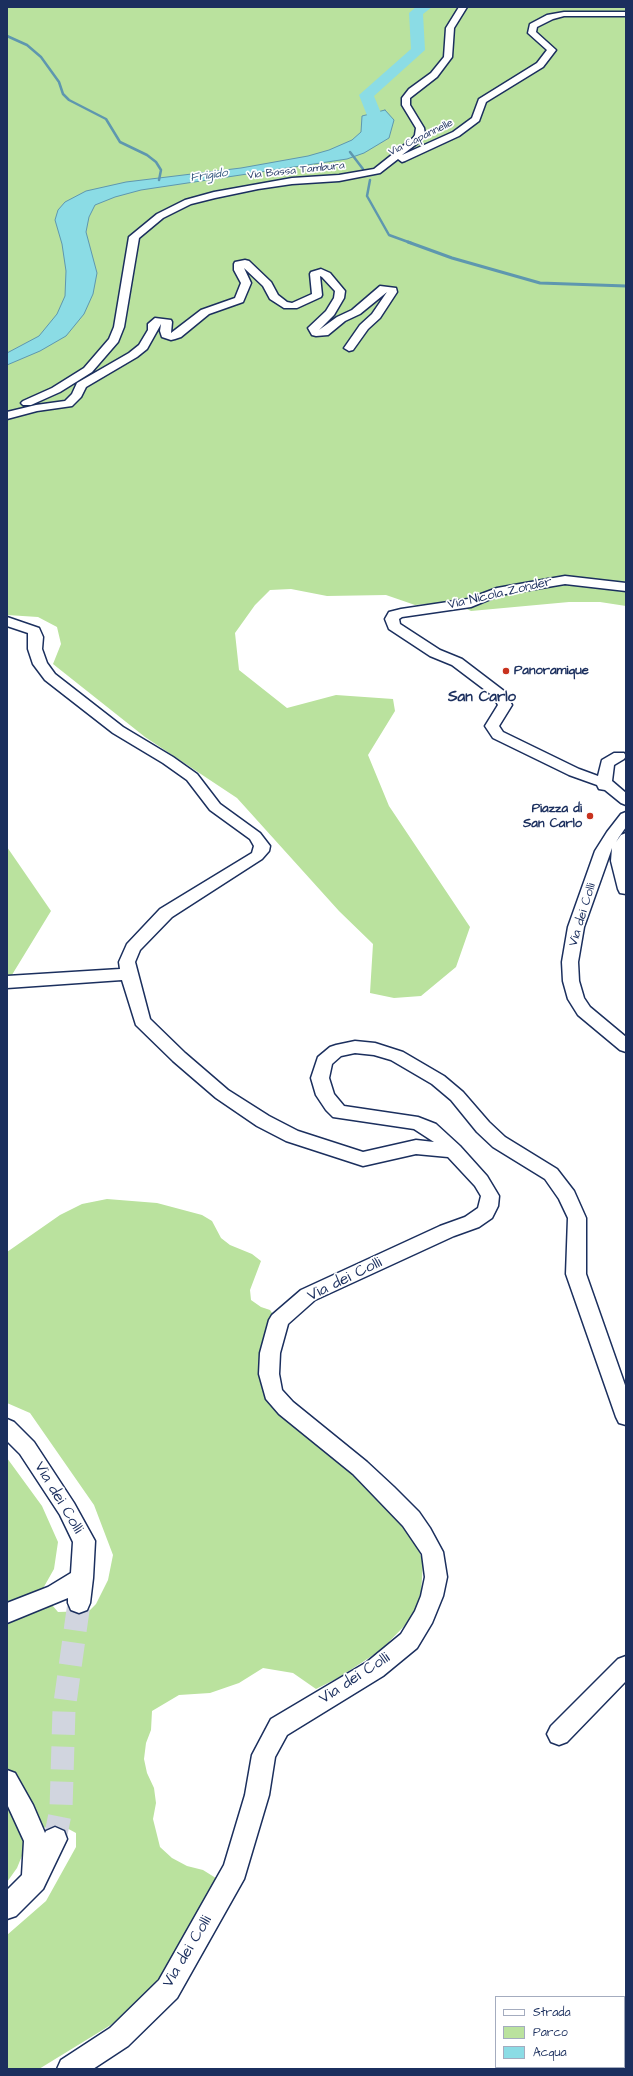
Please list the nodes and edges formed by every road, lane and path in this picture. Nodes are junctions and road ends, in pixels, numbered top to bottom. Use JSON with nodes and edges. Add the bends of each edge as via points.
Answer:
{"nodes":[{"id":1,"x":463,"y":7,"type":"edge"},
{"id":2,"x":626,"y":14,"type":"edge"},
{"id":3,"x":378,"y":171,"type":"junction"},
{"id":4,"x":349,"y":348,"type":"dead end"},
{"id":5,"x":7,"y":410,"type":"edge"},
{"id":6,"x":7,"y":416,"type":"edge"},
{"id":7,"x":626,"y":587,"type":"edge"},
{"id":8,"x":7,"y":621,"type":"edge"},
{"id":9,"x":619,"y":756,"type":"dead end"},
{"id":10,"x":605,"y":784,"type":"junction"},
{"id":11,"x":626,"y":800,"type":"edge"},
{"id":12,"x":624,"y":821,"type":"edge"},
{"id":13,"x":626,"y":838,"type":"edge"},
{"id":14,"x":626,"y":889,"type":"edge"},
{"id":15,"x":129,"y":974,"type":"junction"},
{"id":16,"x":7,"y":982,"type":"edge"},
{"id":17,"x":626,"y":1046,"type":"edge"},
{"id":18,"x":454,"y":1151,"type":"junction"},
{"id":19,"x":626,"y":1417,"type":"edge"},
{"id":20,"x":7,"y":1428,"type":"edge"},
{"id":21,"x":82,"y":1578,"type":"junction"},
{"id":22,"x":79,"y":1603,"type":"tunnel mouth"},
{"id":23,"x":7,"y":1613,"type":"edge"},
{"id":24,"x":626,"y":1666,"type":"edge"},
{"id":25,"x":559,"y":1734,"type":"dead end"},
{"id":26,"x":7,"y":1781,"type":"edge"},
{"id":27,"x":54,"y":1839,"type":"tunnel mouth"},
{"id":28,"x":34,"y":1880,"type":"junction"},
{"id":29,"x":7,"y":1907,"type":"edge"},
{"id":30,"x":70,"y":2069,"type":"edge"}],
"edges":[{"from":1,"to":3,"type":"street","via":[[450,28],[448,57],[434,75],[406,98],[406,105],[420,128],[420,135]]},
{"from":2,"to":3,"type":"street","name":"Via Capannelle","via":[[575,13],[550,17],[533,26],[532,33],[552,50],[540,65],[482,101],[476,118],[456,134]]},
{"from":3,"to":5,"type":"street","name":"Via Bassa Tambura","via":[[339,178],[292,181],[214,195],[188,202],[160,216],[134,237],[119,327],[114,340],[88,370],[56,390]]},
{"from":4,"to":6,"type":"street","via":[[364,327],[376,316],[392,290],[382,290],[356,312],[341,319],[324,332],[316,333],[313,328],[330,313],[339,298],[340,291],[326,275],[322,272],[315,274],[317,294],[292,306],[284,305],[245,263],[239,264],[239,270],[246,283],[239,300],[205,312],[171,337],[166,335],[167,322],[159,320],[154,324],[143,347],[81,385],[77,395],[68,404],[36,408]]},
{"from":7,"to":10,"type":"street","name":"Via Nicola Zonder","via":[[565,580],[497,592],[471,603],[400,612],[392,619],[394,626],[435,653],[458,662],[499,694],[505,705],[492,726],[498,735]]},
{"from":8,"to":15,"type":"street","via":[[34,631],[38,656],[50,677],[118,730],[192,777],[216,806],[255,836],[262,846],[257,856],[166,913],[133,948],[128,962]]},
{"from":9,"to":10,"type":"street","via":[[607,763]]},
{"from":10,"to":11,"type":"street","name":"Via Nicola Zonder"},
{"from":12,"to":17,"type":"street","name":"Via dei Colli","via":[[603,851],[576,927],[570,962],[571,981],[576,999],[584,1011]]},
{"from":13,"to":14,"type":"street","via":[[620,846],[619,860]]},
{"from":15,"to":16,"type":"street"},
{"from":15,"to":18,"type":"street","via":[[142,1021],[222,1094],[263,1122],[292,1136],[363,1159],[416,1146]]},
{"from":18,"to":19,"type":"street","name":"Via dei Colli","via":[[430,1129],[418,1124],[339,1112],[325,1095],[320,1078],[324,1061],[336,1051],[354,1047],[375,1049],[397,1056],[438,1080],[457,1096],[483,1128],[499,1142],[552,1174],[567,1196],[577,1218],[576,1274]]},
{"from":18,"to":30,"type":"street","name":"Via dei Colli","via":[[481,1181],[490,1196],[485,1213],[472,1222],[308,1295],[279,1320],[269,1367],[273,1392],[286,1408],[360,1468],[392,1498],[422,1535],[432,1552],[436,1577],[424,1616],[408,1641],[375,1669],[279,1727],[264,1755],[257,1795],[235,1870],[168,1989],[119,2036]]},
{"from":20,"to":21,"type":"street","name":"Via dei Colli","via":[[27,1448],[67,1509],[84,1541]]},
{"from":21,"to":22,"type":"street","name":"Via dei Colli"},
{"from":21,"to":23,"type":"street","via":[[56,1594]]},
{"from":24,"to":25,"type":"street"},
{"from":26,"to":28,"type":"street","via":[[25,1813],[36,1841]]},
{"from":27,"to":28,"type":"street"},
{"from":28,"to":29,"type":"street"}]}
